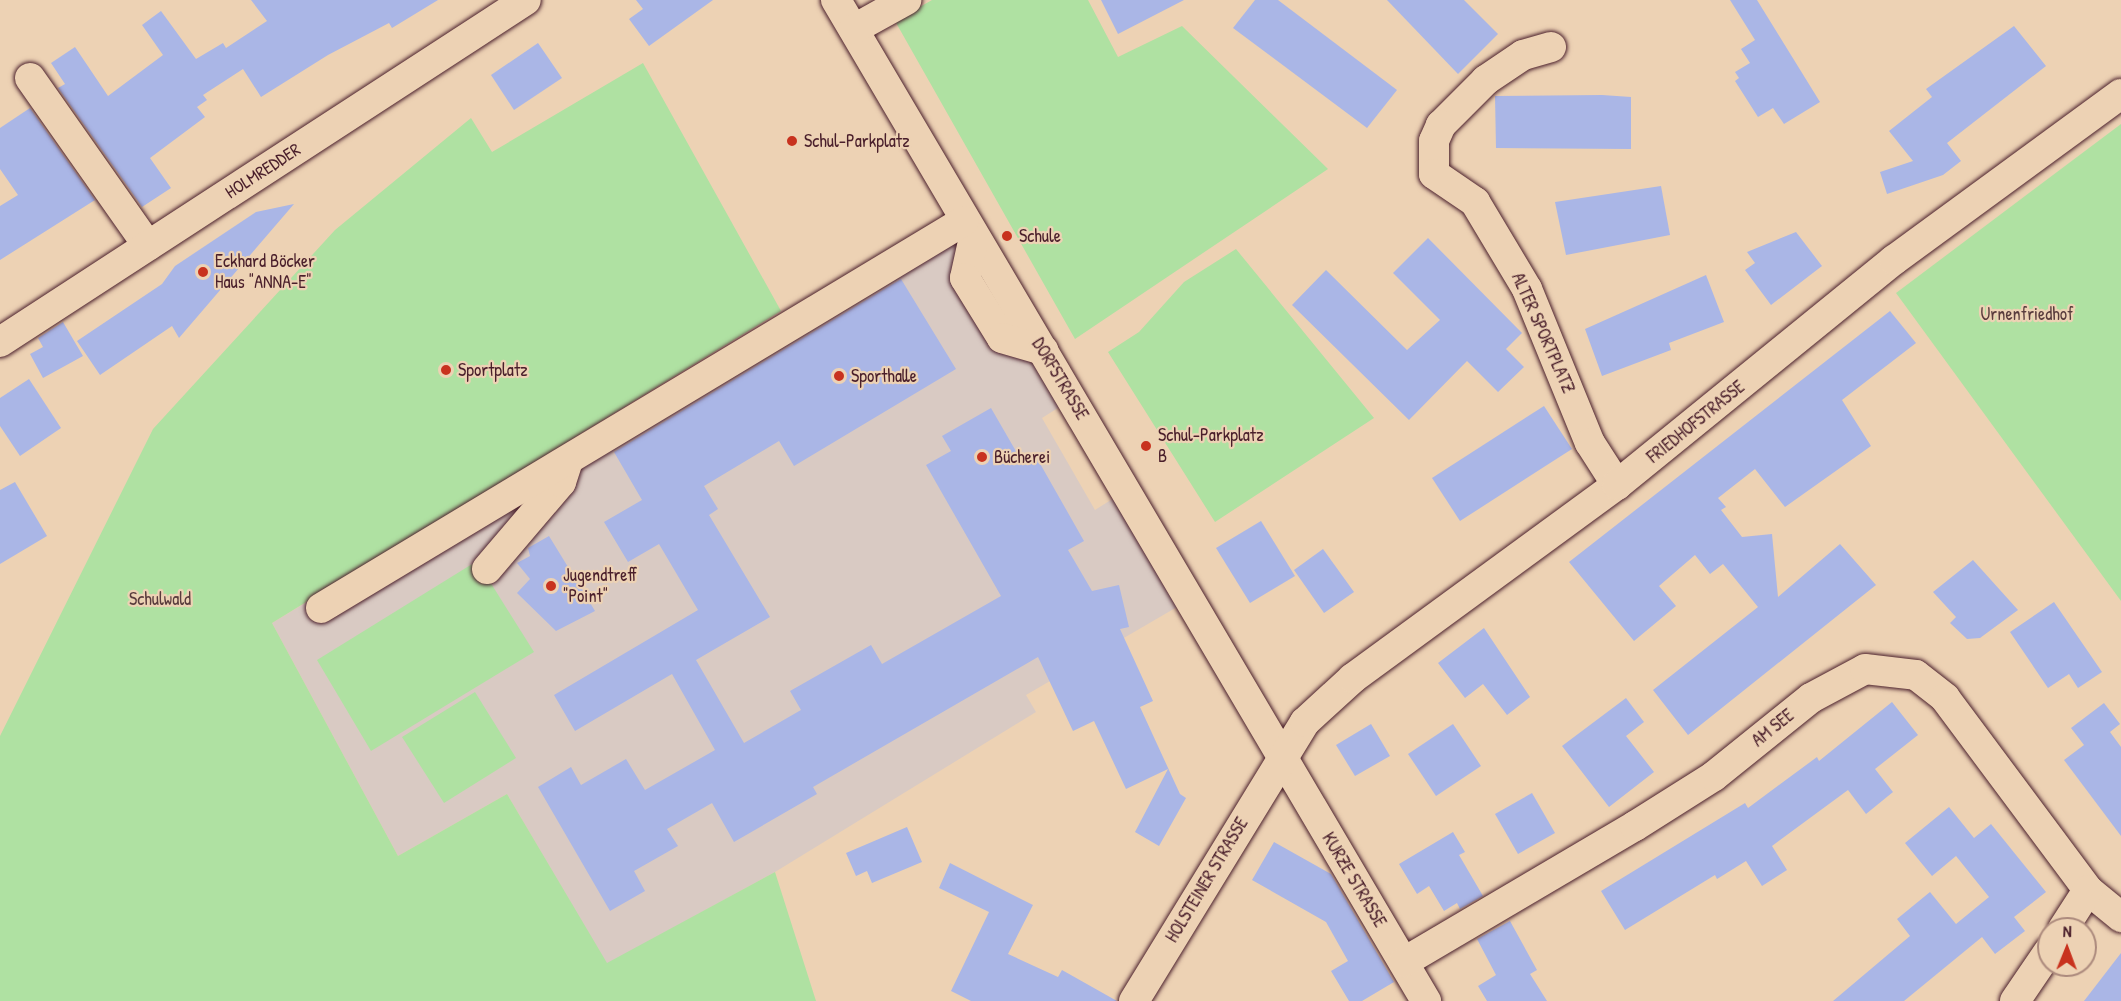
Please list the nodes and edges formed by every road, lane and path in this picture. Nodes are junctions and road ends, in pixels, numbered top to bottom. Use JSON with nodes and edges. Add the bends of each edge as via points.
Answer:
{"nodes":[{"id":1,"x":526,"y":0,"type":"edge"},
{"id":2,"x":836,"y":0,"type":"edge"},
{"id":3,"x":906,"y":0,"type":"edge"},
{"id":4,"x":854,"y":29,"type":"junction"},
{"id":5,"x":1551,"y":47,"type":"dead end"},
{"id":6,"x":30,"y":78,"type":"dead end"},
{"id":7,"x":2121,"y":93,"type":"edge"},
{"id":8,"x":969,"y":229,"type":"junction"},
{"id":9,"x":148,"y":246,"type":"junction"},
{"id":10,"x":0,"y":342,"type":"edge"},
{"id":11,"x":568,"y":460,"type":"junction"},
{"id":12,"x":1617,"y":485,"type":"junction"},
{"id":13,"x":487,"y":569,"type":"dead end"},
{"id":14,"x":321,"y":608,"type":"dead end"},
{"id":15,"x":1281,"y":759,"type":"junction"},
{"id":16,"x":2088,"y":890,"type":"junction"},
{"id":17,"x":2071,"y":917,"type":"edge"},
{"id":18,"x":2121,"y":917,"type":"edge"},
{"id":19,"x":1404,"y":962,"type":"junction"},
{"id":20,"x":2037,"y":969,"type":"edge"},
{"id":21,"x":1134,"y":1001,"type":"edge"},
{"id":22,"x":1426,"y":1001,"type":"edge"},
{"id":23,"x":2015,"y":1001,"type":"edge"}],
"edges":[{"from":1,"to":9,"type":"street","name":"HOLMREDDER"},
{"from":2,"to":4,"type":"street","name":"DORFSTRASSE"},
{"from":3,"to":4,"type":"street"},
{"from":4,"to":8,"type":"street","name":"DORFSTRASSE"},
{"from":5,"to":12,"type":"street","name":"ALTER SPORTPLATZ","via":[[1522,55],[1486,80],[1441,125],[1434,141],[1434,174],[1475,202],[1521,280],[1590,443]]},
{"from":6,"to":9,"type":"street"},
{"from":7,"to":12,"type":"street","name":"FRIEDHOFSTRASSE","via":[[1894,260]]},
{"from":8,"to":11,"type":"street"},
{"from":8,"to":15,"type":"street","name":"DORFSTRASSE"},
{"from":9,"to":10,"type":"street","name":"HOLMREDDER"},
{"from":11,"to":13,"type":"street","via":[[561,482]]},
{"from":11,"to":14,"type":"street"},
{"from":12,"to":15,"type":"street","name":"FRIEDHOFSTRASSE","via":[[1353,678],[1305,722]]},
{"from":15,"to":19,"type":"street","name":"KURZE STRASSE"},
{"from":15,"to":21,"type":"street","name":"HOLSTEINER STRASSE"},
{"from":16,"to":17,"type":"street"},
{"from":16,"to":18,"type":"street","name":"AM SEE"},
{"from":16,"to":19,"type":"street","name":"AM SEE","via":[[1945,698],[1916,675],[1865,669],[1811,698],[1714,776]]},
{"from":19,"to":22,"type":"street","name":"KURZE STRASSE"},
{"from":20,"to":23,"type":"street"}]}
